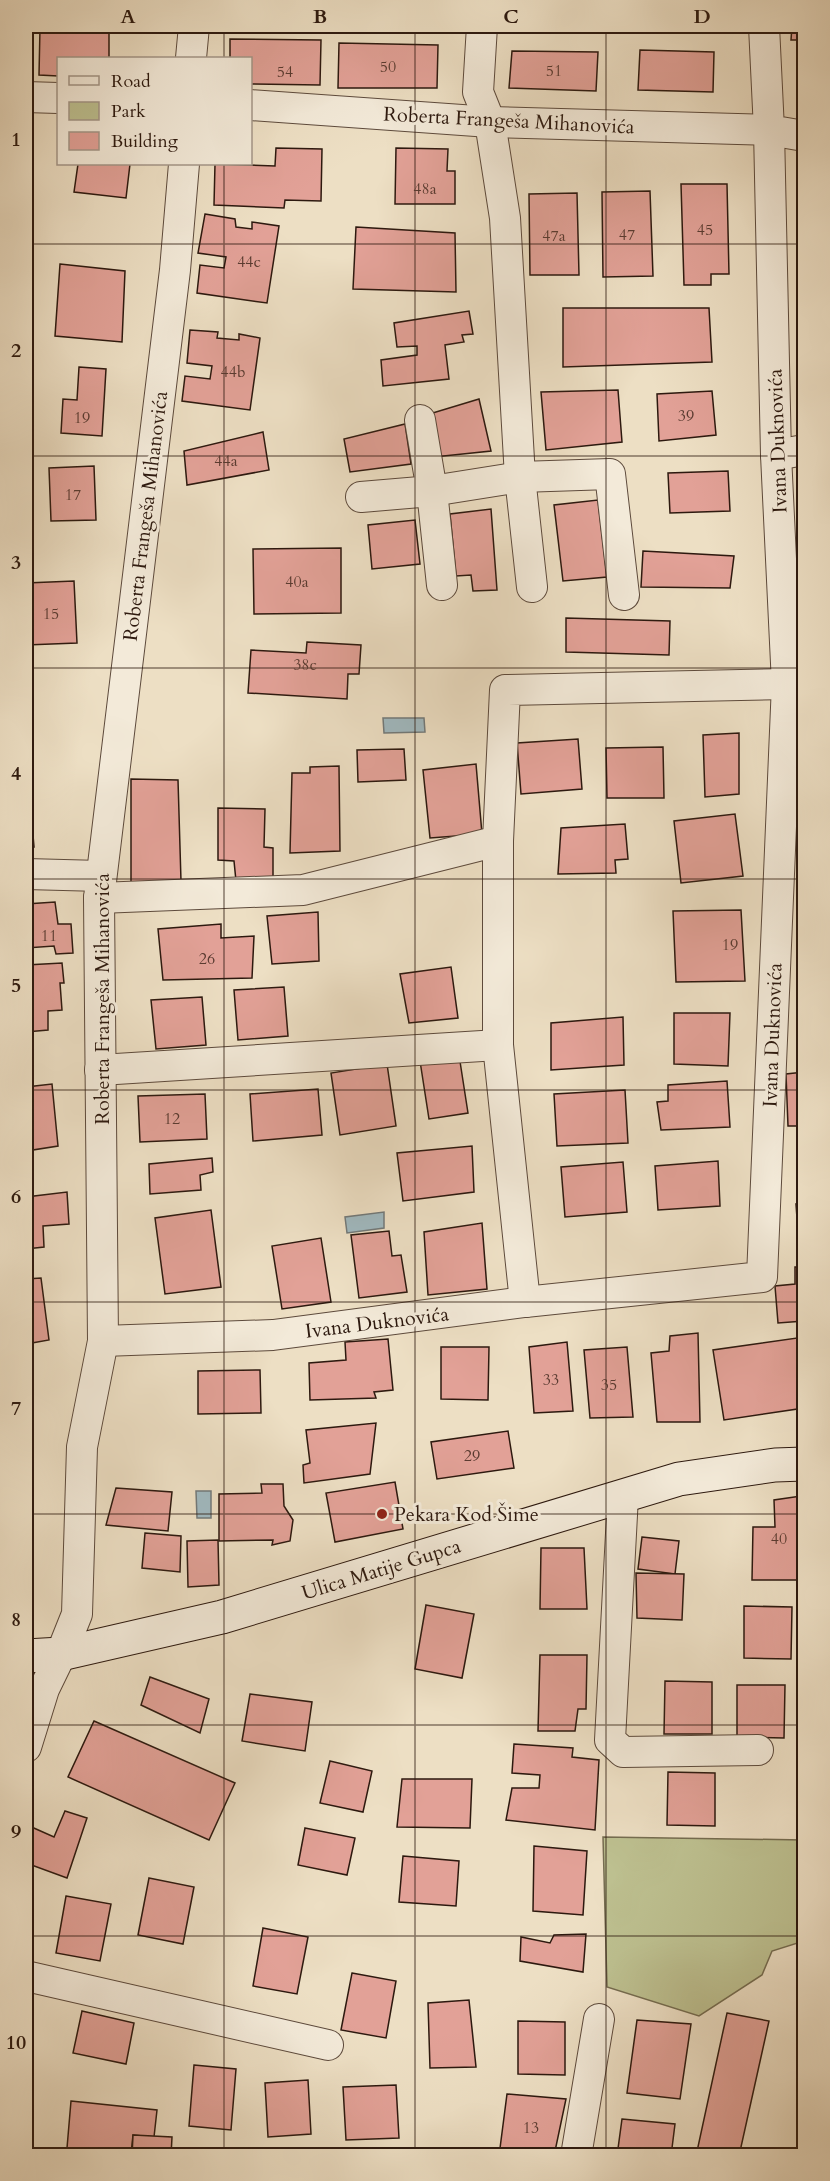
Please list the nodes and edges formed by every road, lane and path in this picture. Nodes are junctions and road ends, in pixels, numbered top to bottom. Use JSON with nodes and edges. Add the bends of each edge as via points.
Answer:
{"nodes":[{"id":1,"x":194,"y":26,"type":"edge"},
{"id":2,"x":482,"y":26,"type":"edge"},
{"id":3,"x":764,"y":26,"type":"edge"},
{"id":4,"x":191,"y":57,"type":"edge"},
{"id":5,"x":26,"y":97,"type":"edge"},
{"id":6,"x":57,"y":98,"type":"edge"},
{"id":7,"x":252,"y":105,"type":"edge"},
{"id":8,"x":490,"y":122,"type":"junction"},
{"id":9,"x":769,"y":130,"type":"junction"},
{"id":10,"x":804,"y":136,"type":"edge"},
{"id":11,"x":184,"y":165,"type":"edge"},
{"id":12,"x":420,"y":420,"type":"dead end"},
{"id":13,"x":790,"y":452,"type":"edge"},
{"id":14,"x":520,"y":477,"type":"junction"},
{"id":15,"x":432,"y":491,"type":"junction"},
{"id":16,"x":361,"y":497,"type":"dead end"},
{"id":17,"x":442,"y":585,"type":"dead end"},
{"id":18,"x":532,"y":586,"type":"dead end"},
{"id":19,"x":624,"y":595,"type":"dead end"},
{"id":20,"x":796,"y":685,"type":"edge"},
{"id":21,"x":498,"y":841,"type":"junction"},
{"id":22,"x":26,"y":874,"type":"edge"},
{"id":23,"x":100,"y":887,"type":"junction"},
{"id":24,"x":498,"y":1045,"type":"junction"},
{"id":25,"x":100,"y":1070,"type":"junction"},
{"id":26,"x":525,"y":1302,"type":"junction"},
{"id":27,"x":102,"y":1341,"type":"junction"},
{"id":28,"x":804,"y":1464,"type":"edge"},
{"id":29,"x":623,"y":1496,"type":"junction"},
{"id":30,"x":61,"y":1654,"type":"junction"},
{"id":31,"x":26,"y":1656,"type":"edge"},
{"id":32,"x":26,"y":1747,"type":"edge"},
{"id":33,"x":758,"y":1749,"type":"dead end"},
{"id":34,"x":26,"y":1976,"type":"edge"},
{"id":35,"x":599,"y":2019,"type":"dead end"},
{"id":36,"x":328,"y":2045,"type":"dead end"},
{"id":37,"x":576,"y":2156,"type":"edge"}],
"edges":[{"from":1,"to":4,"type":"street"},
{"from":2,"to":8,"type":"street","via":[[478,92]]},
{"from":3,"to":9,"type":"street","name":"Ivana Duknovića"},
{"from":5,"to":6,"type":"street"},
{"from":7,"to":8,"type":"street","name":"Roberta Frangeša Mihanovića"},
{"from":8,"to":9,"type":"street","name":"Roberta Frangeša Mihanovića"},
{"from":8,"to":14,"type":"street","via":[[505,218]]},
{"from":9,"to":10,"type":"street","name":"Roberta Frangeša Mihanovića"},
{"from":9,"to":13,"type":"street","name":"Ivana Duknovića"},
{"from":11,"to":23,"type":"street","name":"Roberta Frangeša Mihanovića","via":[[172,298]]},
{"from":12,"to":15,"type":"street"},
{"from":13,"to":20,"type":"street","name":"Ivana Duknovića"},
{"from":14,"to":15,"type":"street"},
{"from":14,"to":18,"type":"street"},
{"from":14,"to":19,"type":"street","via":[[610,474]]},
{"from":15,"to":16,"type":"street"},
{"from":15,"to":17,"type":"street"},
{"from":20,"to":21,"type":"street","via":[[505,690]]},
{"from":20,"to":26,"type":"street","name":"Ivana Duknovića","via":[[762,1277]]},
{"from":21,"to":23,"type":"street","via":[[303,890]]},
{"from":21,"to":24,"type":"street"},
{"from":22,"to":23,"type":"street"},
{"from":23,"to":25,"type":"street","name":"Roberta Frangeša Mihanovića"},
{"from":24,"to":25,"type":"street"},
{"from":24,"to":26,"type":"street"},
{"from":25,"to":27,"type":"street","name":"Roberta Frangeša Mihanovića"},
{"from":26,"to":27,"type":"street","name":"Ivana Duknovića","via":[[273,1335]]},
{"from":27,"to":30,"type":"street","name":"Roberta Frangeša Mihanovića","via":[[82,1448],[77,1614]]},
{"from":28,"to":29,"type":"street","name":"Ulica Matije Gupca","via":[[679,1479]]},
{"from":29,"to":30,"type":"street","name":"Ulica Matije Gupca","via":[[222,1617]]},
{"from":29,"to":33,"type":"street","via":[[610,1740],[623,1752]]},
{"from":30,"to":31,"type":"street","name":"Ulica Matije Gupca"},
{"from":30,"to":32,"type":"street","name":"Roberta Frangeša Mihanovića","via":[[44,1689]]},
{"from":34,"to":36,"type":"street"},
{"from":35,"to":37,"type":"street"}]}
